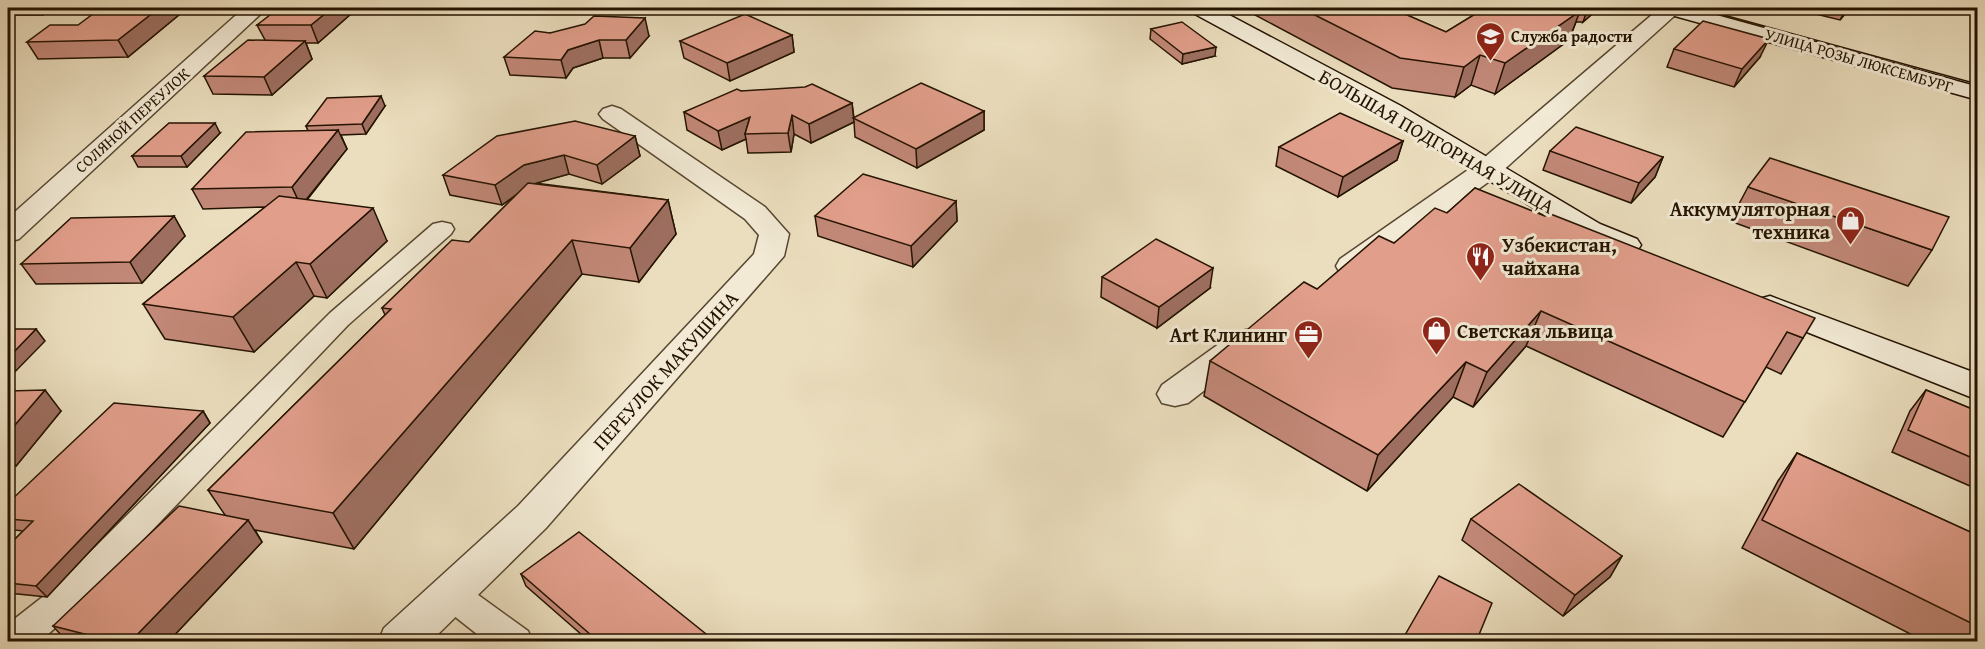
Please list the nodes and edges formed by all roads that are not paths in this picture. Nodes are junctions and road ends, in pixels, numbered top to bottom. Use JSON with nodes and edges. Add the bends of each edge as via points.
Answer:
{"nodes":[{"id":1,"x":256,"y":8,"type":"edge"},
{"id":2,"x":1201,"y":8,"type":"edge"},
{"id":3,"x":1672,"y":8,"type":"edge"},
{"id":4,"x":1738,"y":8,"type":"edge"},
{"id":5,"x":1977,"y":72,"type":"edge"},
{"id":6,"x":1977,"y":93,"type":"edge"},
{"id":7,"x":612,"y":114,"type":"dead end"},
{"id":8,"x":1488,"y":169,"type":"junction"},
{"id":9,"x":442,"y":229,"type":"dead end"},
{"id":10,"x":8,"y":233,"type":"edge"},
{"id":11,"x":1656,"y":258,"type":"edge"},
{"id":12,"x":1325,"y":285,"type":"edge"},
{"id":13,"x":1743,"y":295,"type":"edge"},
{"id":14,"x":1268,"y":325,"type":"edge"},
{"id":15,"x":1977,"y":388,"type":"edge"},
{"id":16,"x":1175,"y":394,"type":"dead end"},
{"id":17,"x":451,"y":594,"type":"junction"},
{"id":18,"x":12,"y":642,"type":"edge"},
{"id":19,"x":400,"y":642,"type":"edge"},
{"id":20,"x":515,"y":642,"type":"edge"}],
"edges":[{"from":1,"to":10,"type":"street","name":"СОЛЯНОЙ ПЕРЕУЛОК"},
{"from":2,"to":8,"type":"street","name":"БОЛЬШАЯ ПОДГОРНАЯ УЛИЦА","via":[[1392,111]]},
{"from":3,"to":6,"type":"street","name":"УЛИЦА РОЗЫ ЛЮКСЕМБУРГ"},
{"from":3,"to":8,"type":"street"},
{"from":4,"to":5,"type":"street","name":"УЛИЦА РОЗЫ ЛЮКСЕМБУРГ"},
{"from":7,"to":17,"type":"street","name":"ПЕРЕУЛОК МАКУШИНА","via":[[755,213],[774,234],[769,256],[532,517]]},
{"from":8,"to":11,"type":"street","name":"БОЛЬШАЯ ПОДГОРНАЯ УЛИЦА","via":[[1590,230]]},
{"from":8,"to":12,"type":"street"},
{"from":9,"to":18,"type":"lane","via":[[339,319],[66,598]]},
{"from":13,"to":15,"type":"street"},
{"from":14,"to":16,"type":"street"},
{"from":17,"to":19,"type":"street","name":"ПЕРЕУЛОК МАКУШИНА"},
{"from":17,"to":20,"type":"lane"}]}
